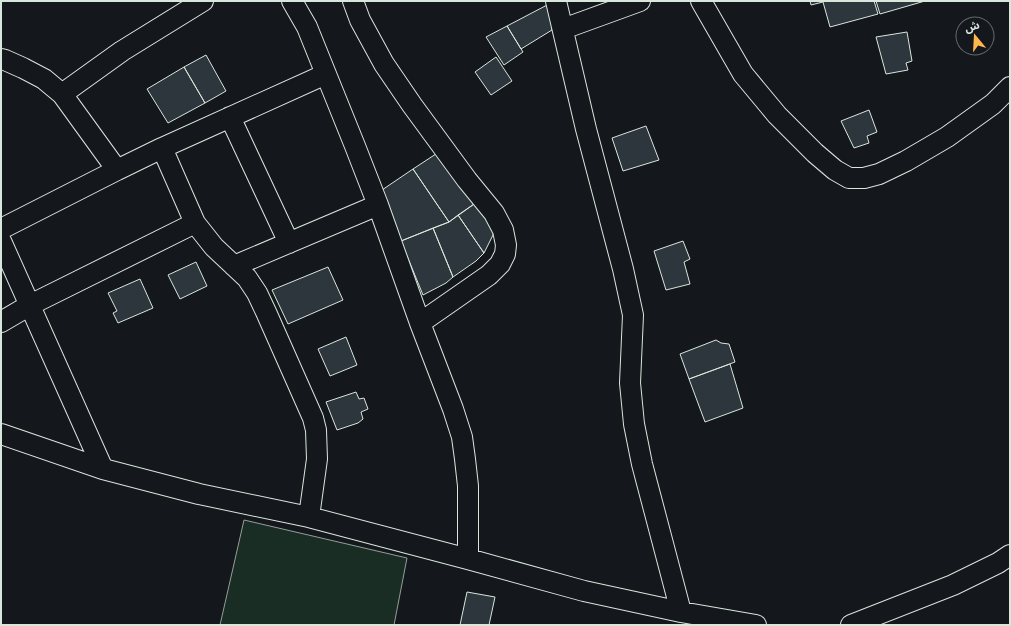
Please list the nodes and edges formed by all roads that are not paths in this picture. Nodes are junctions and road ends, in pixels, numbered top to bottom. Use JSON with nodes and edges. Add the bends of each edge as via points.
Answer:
{"nodes":[{"id":1,"x":202,"y":1,"type":"edge"},
{"id":2,"x":292,"y":1,"type":"edge"},
{"id":3,"x":353,"y":1,"type":"edge"},
{"id":4,"x":556,"y":1,"type":"edge"},
{"id":5,"x":640,"y":1,"type":"edge"},
{"id":6,"x":701,"y":1,"type":"edge"},
{"id":7,"x":562,"y":29,"type":"junction"},
{"id":8,"x":1,"y":59,"type":"edge"},
{"id":9,"x":326,"y":74,"type":"junction"},
{"id":10,"x":1010,"y":87,"type":"edge"},
{"id":11,"x":62,"y":94,"type":"junction"},
{"id":12,"x":230,"y":117,"type":"junction"},
{"id":13,"x":162,"y":148,"type":"junction"},
{"id":14,"x":117,"y":170,"type":"junction"},
{"id":15,"x":378,"y":205,"type":"junction"},
{"id":16,"x":195,"y":223,"type":"junction"},
{"id":17,"x":1,"y":229,"type":"edge"},
{"id":18,"x":1,"y":241,"type":"edge"},
{"id":19,"x":289,"y":243,"type":"junction"},
{"id":20,"x":234,"y":266,"type":"junction"},
{"id":21,"x":30,"y":305,"type":"junction"},
{"id":22,"x":1,"y":322,"type":"edge"},
{"id":23,"x":420,"y":323,"type":"junction"},
{"id":24,"x":1,"y":434,"type":"edge"},
{"id":25,"x":103,"y":469,"type":"junction"},
{"id":26,"x":309,"y":517,"type":"junction"},
{"id":27,"x":1010,"y":555,"type":"edge"},
{"id":28,"x":468,"y":559,"type":"junction"},
{"id":29,"x":681,"y":612,"type":"junction"},
{"id":30,"x":756,"y":625,"type":"edge"},
{"id":31,"x":852,"y":625,"type":"edge"}],
"edges":[{"from":1,"to":11,"type":"street","via":[[122,51]]},
{"from":2,"to":9,"type":"street","via":[[307,27]]},
{"from":3,"to":23,"type":"street","via":[[360,20],[384,64],[467,180],[494,213],[503,230],[506,244],[500,264],[489,275]]},
{"from":4,"to":7,"type":"street"},
{"from":5,"to":7,"type":"street"},
{"from":6,"to":10,"type":"street","via":[[743,74],[777,115],[815,153],[849,178],[879,174],[947,138],[993,104]]},
{"from":7,"to":29,"type":"street","via":[[633,315],[630,383],[634,424]]},
{"from":8,"to":11,"type":"street","via":[[44,79]]},
{"from":9,"to":12,"type":"street"},
{"from":9,"to":15,"type":"street"},
{"from":11,"to":14,"type":"street"},
{"from":12,"to":13,"type":"street"},
{"from":12,"to":19,"type":"street"},
{"from":13,"to":14,"type":"street"},
{"from":13,"to":16,"type":"street"},
{"from":14,"to":17,"type":"street"},
{"from":15,"to":19,"type":"street"},
{"from":15,"to":23,"type":"street"},
{"from":16,"to":20,"type":"street","via":[[214,247]]},
{"from":16,"to":21,"type":"street"},
{"from":18,"to":21,"type":"street"},
{"from":19,"to":20,"type":"street"},
{"from":20,"to":26,"type":"street","via":[[248,278],[260,300],[313,418],[317,459]]},
{"from":21,"to":22,"type":"street"},
{"from":21,"to":25,"type":"street"},
{"from":23,"to":28,"type":"street","via":[[462,437],[468,486]]},
{"from":24,"to":25,"type":"street"},
{"from":25,"to":26,"type":"street","via":[[199,494]]},
{"from":26,"to":28,"type":"street"},
{"from":27,"to":31,"type":"street","via":[[953,585]]},
{"from":28,"to":29,"type":"street","via":[[584,591]]},
{"from":29,"to":30,"type":"street"}]}
